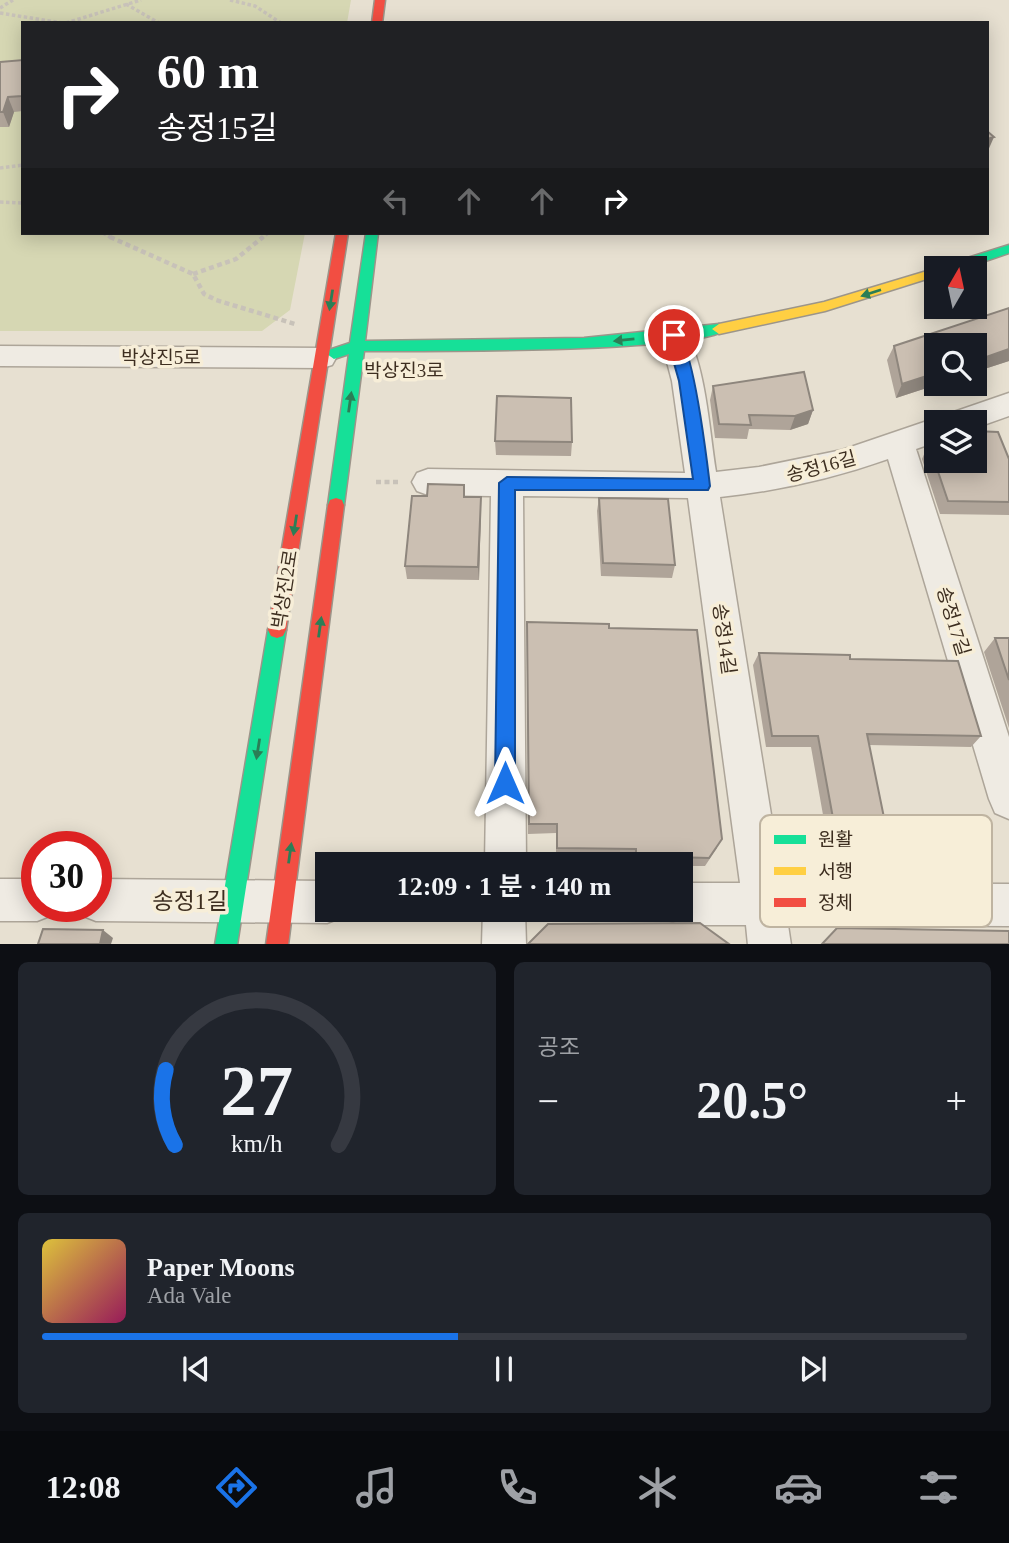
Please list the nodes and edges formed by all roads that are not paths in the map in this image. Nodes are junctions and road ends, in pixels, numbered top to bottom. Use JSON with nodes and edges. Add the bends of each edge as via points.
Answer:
{"nodes":[{"id":1,"x":380,"y":0,"type":"edge"},
{"id":2,"x":377,"y":21,"type":"edge"},
{"id":3,"x":342,"y":235,"type":"edge"},
{"id":4,"x":372,"y":235,"type":"edge"},
{"id":5,"x":1009,"y":249,"type":"edge"},
{"id":6,"x":987,"y":256,"type":"edge"},
{"id":7,"x":924,"y":276,"type":"edge"},
{"id":8,"x":358,"y":346,"type":"junction"},
{"id":9,"x":679,"y":352,"type":"junction"},
{"id":10,"x":0,"y":356,"type":"edge"},
{"id":11,"x":322,"y":358,"type":"junction"},
{"id":12,"x":360,"y":370,"type":"junction"},
{"id":13,"x":1009,"y":404,"type":"edge"},
{"id":14,"x":987,"y":412,"type":"edge"},
{"id":15,"x":924,"y":434,"type":"edge"},
{"id":16,"x":899,"y":443,"type":"junction"},
{"id":17,"x":428,"y":482,"type":"edge"},
{"id":18,"x":507,"y":483,"type":"junction"},
{"id":19,"x":702,"y":486,"type":"junction"},
{"id":20,"x":1009,"y":799,"type":"edge"},
{"id":21,"x":505,"y":852,"type":"edge"},
{"id":22,"x":760,"y":877,"type":"edge"},
{"id":23,"x":112,"y":900,"type":"edge"},
{"id":24,"x":233,"y":901,"type":"junction"},
{"id":25,"x":283,"y":901,"type":"junction"},
{"id":26,"x":315,"y":902,"type":"edge"},
{"id":27,"x":693,"y":904,"type":"edge"},
{"id":28,"x":760,"y":904,"type":"edge"},
{"id":29,"x":504,"y":922,"type":"edge"},
{"id":30,"x":226,"y":944,"type":"edge"},
{"id":31,"x":277,"y":944,"type":"edge"},
{"id":32,"x":504,"y":944,"type":"edge"}],
"edges":[{"from":1,"to":2,"type":"street"},
{"from":3,"to":11,"type":"street","name":"박상진2로","one_way":true},
{"from":4,"to":8,"type":"street","name":"박상진2로"},
{"from":5,"to":6,"type":"street"},
{"from":7,"to":9,"type":"street","name":"박상진3로","one_way":true,"via":[[837,304],[755,323]]},
{"from":9,"to":8,"type":"street","name":"박상진3로","one_way":true,"via":[[541,345]]},
{"from":8,"to":11,"type":"street","name":"박상진3로"},
{"from":8,"to":12,"type":"street","name":"박상진2로"},
{"from":9,"to":19,"type":"street","name":"송정14길"},
{"from":10,"to":11,"type":"street","name":"박상진5로"},
{"from":11,"to":12,"type":"street","name":"박상진3로"},
{"from":11,"to":24,"type":"street","name":"박상진2로","one_way":true},
{"from":25,"to":12,"type":"street","name":"박상진2로","one_way":true},
{"from":13,"to":14,"type":"street"},
{"from":15,"to":16,"type":"street","name":"송정16길"},
{"from":16,"to":19,"type":"street","name":"송정16길","via":[[804,472]]},
{"from":16,"to":20,"type":"street","name":"송정17길"},
{"from":17,"to":18,"type":"street","name":"송정16길"},
{"from":18,"to":19,"type":"street","name":"송정16길"},
{"from":18,"to":21,"type":"street"},
{"from":19,"to":22,"type":"street","name":"송정14길"},
{"from":23,"to":24,"type":"street","name":"송정1길"},
{"from":24,"to":25,"type":"street","name":"송정1길"},
{"from":24,"to":30,"type":"street","name":"박상진2로"},
{"from":25,"to":26,"type":"street","name":"송정1길"},
{"from":25,"to":31,"type":"street","name":"박상진2로"},
{"from":27,"to":28,"type":"street"},
{"from":29,"to":32,"type":"street"}]}
